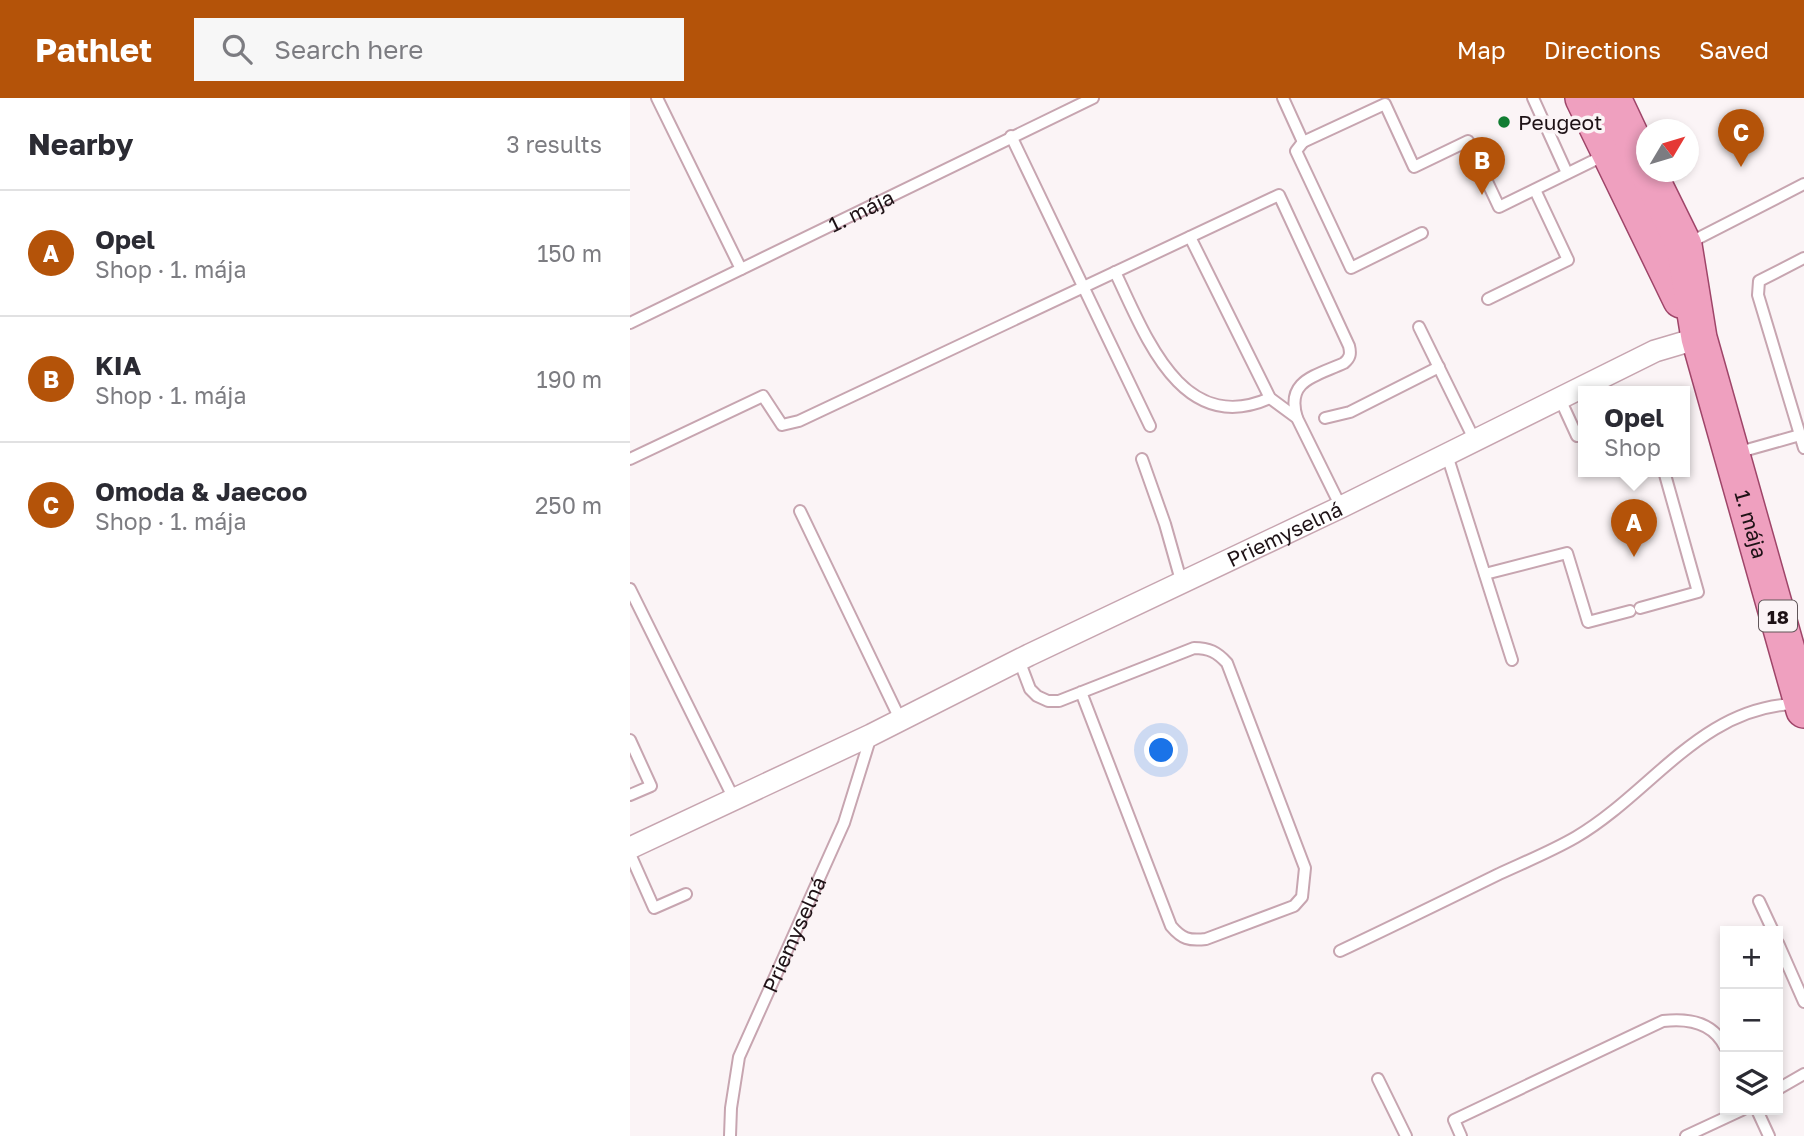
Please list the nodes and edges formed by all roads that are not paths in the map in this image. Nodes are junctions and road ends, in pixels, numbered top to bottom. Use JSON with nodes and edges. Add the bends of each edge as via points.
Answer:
{"nodes":[{"id":1,"x":657,"y":98,"type":"edge"},
{"id":2,"x":1093,"y":98,"type":"edge"},
{"id":3,"x":1283,"y":98,"type":"edge"},
{"id":4,"x":1533,"y":98,"type":"edge"},
{"id":5,"x":1583,"y":98,"type":"edge"},
{"id":6,"x":1613,"y":98,"type":"edge"},
{"id":7,"x":1011,"y":136,"type":"junction"},
{"id":8,"x":1303,"y":142,"type":"junction"},
{"id":9,"x":1636,"y":147,"type":"edge"},
{"id":10,"x":1610,"y":152,"type":"junction"},
{"id":11,"x":1567,"y":173,"type":"junction"},
{"id":12,"x":1650,"y":182,"type":"edge"},
{"id":13,"x":1804,"y":184,"type":"edge"},
{"id":14,"x":1535,"y":190,"type":"junction"},
{"id":15,"x":1422,"y":233,"type":"dead end"},
{"id":16,"x":1190,"y":237,"type":"junction"},
{"id":17,"x":1668,"y":242,"type":"junction"},
{"id":18,"x":1804,"y":258,"type":"edge"},
{"id":19,"x":741,"y":269,"type":"junction"},
{"id":20,"x":1115,"y":272,"type":"junction"},
{"id":21,"x":1084,"y":287,"type":"junction"},
{"id":22,"x":1488,"y":299,"type":"dead end"},
{"id":23,"x":630,"y":323,"type":"edge"},
{"id":24,"x":1419,"y":327,"type":"dead end"},
{"id":25,"x":1699,"y":338,"type":"junction"},
{"id":26,"x":1439,"y":368,"type":"junction"},
{"id":27,"x":1586,"y":386,"type":"edge"},
{"id":28,"x":1578,"y":390,"type":"edge"},
{"id":29,"x":1270,"y":398,"type":"junction"},
{"id":30,"x":1560,"y":399,"type":"junction"},
{"id":31,"x":1297,"y":418,"type":"junction"},
{"id":32,"x":1325,"y":418,"type":"dead end"},
{"id":33,"x":1150,"y":426,"type":"dead end"},
{"id":34,"x":1800,"y":435,"type":"junction"},
{"id":35,"x":1578,"y":436,"type":"edge"},
{"id":36,"x":1475,"y":441,"type":"junction"},
{"id":37,"x":1804,"y":448,"type":"edge"},
{"id":38,"x":1733,"y":454,"type":"junction"},
{"id":39,"x":1447,"y":455,"type":"junction"},
{"id":40,"x":630,"y":459,"type":"edge"},
{"id":41,"x":1142,"y":459,"type":"dead end"},
{"id":42,"x":1666,"y":477,"type":"edge"},
{"id":43,"x":1341,"y":507,"type":"junction"},
{"id":44,"x":800,"y":511,"type":"dead end"},
{"id":45,"x":1485,"y":574,"type":"junction"},
{"id":46,"x":1182,"y":583,"type":"junction"},
{"id":47,"x":630,"y":589,"type":"edge"},
{"id":48,"x":1019,"y":660,"type":"junction"},
{"id":49,"x":1512,"y":660,"type":"dead end"},
{"id":50,"x":1081,"y":692,"type":"junction"},
{"id":51,"x":1802,"y":694,"type":"edge"},
{"id":52,"x":900,"y":719,"type":"junction"},
{"id":53,"x":872,"y":735,"type":"junction"},
{"id":54,"x":630,"y":740,"type":"edge"},
{"id":55,"x":630,"y":795,"type":"edge"},
{"id":56,"x":734,"y":799,"type":"junction"},
{"id":57,"x":630,"y":848,"type":"edge"},
{"id":58,"x":630,"y":854,"type":"edge"},
{"id":59,"x":686,"y":894,"type":"dead end"},
{"id":60,"x":1759,"y":901,"type":"dead end"},
{"id":61,"x":1771,"y":926,"type":"edge"},
{"id":62,"x":1340,"y":951,"type":"dead end"},
{"id":63,"x":1783,"y":954,"type":"edge"},
{"id":64,"x":1804,"y":1002,"type":"edge"},
{"id":65,"x":1720,"y":1041,"type":"edge"},
{"id":66,"x":1804,"y":1074,"type":"edge"},
{"id":67,"x":1378,"y":1079,"type":"dead end"},
{"id":68,"x":1783,"y":1086,"type":"edge"},
{"id":69,"x":1731,"y":1115,"type":"edge"},
{"id":70,"x":1759,"y":1115,"type":"edge"},
{"id":71,"x":730,"y":1136,"type":"edge"},
{"id":72,"x":1406,"y":1136,"type":"edge"},
{"id":73,"x":1461,"y":1136,"type":"edge"},
{"id":74,"x":1686,"y":1136,"type":"edge"},
{"id":75,"x":1769,"y":1136,"type":"edge"}],
"edges":[{"from":1,"to":19,"type":"lane"},
{"from":2,"to":7,"type":"lane","name":"1. mája"},
{"from":3,"to":8,"type":"lane"},
{"from":4,"to":11,"type":"lane"},
{"from":5,"to":10,"type":"main road","name":"1. mája","number":"18"},
{"from":6,"to":9,"type":"main road","name":"1. mája","number":"18"},
{"from":7,"to":19,"type":"lane","name":"1. mája"},
{"from":7,"to":21,"type":"lane"},
{"from":8,"to":14,"type":"lane","via":[[1385,104],[1414,167],[1468,141],[1499,207]]},
{"from":8,"to":15,"type":"lane","via":[[1296,151],[1351,268]]},
{"from":10,"to":11,"type":"lane"},
{"from":10,"to":17,"type":"main road","name":"1. mája","number":"18"},
{"from":11,"to":14,"type":"lane"},
{"from":12,"to":17,"type":"main road","name":"1. mája","number":"18"},
{"from":13,"to":17,"type":"lane"},
{"from":14,"to":22,"type":"lane","via":[[1568,260]]},
{"from":16,"to":20,"type":"lane"},
{"from":16,"to":29,"type":"lane"},
{"from":16,"to":31,"type":"lane","via":[[1279,195],[1350,353],[1344,363],[1298,386],[1293,398]]},
{"from":17,"to":25,"type":"main road","name":"1. mája","number":"18"},
{"from":18,"to":34,"type":"lane","via":[[1759,281],[1758,295]]},
{"from":19,"to":23,"type":"lane","name":"1. mája"},
{"from":20,"to":21,"type":"lane"},
{"from":20,"to":29,"type":"lane","via":[[1157,359],[1175,381],[1200,398],[1227,408]]},
{"from":21,"to":33,"type":"lane"},
{"from":21,"to":40,"type":"lane","via":[[799,421],[782,425],[763,396]]},
{"from":24,"to":26,"type":"lane"},
{"from":25,"to":27,"type":"street","name":"Priemyselná","via":[[1655,351]]},
{"from":25,"to":38,"type":"main road","name":"1. mája","number":"18"},
{"from":26,"to":32,"type":"lane","via":[[1350,412]]},
{"from":26,"to":36,"type":"lane"},
{"from":28,"to":30,"type":"street","name":"Priemyselná"},
{"from":29,"to":31,"type":"lane"},
{"from":30,"to":35,"type":"lane"},
{"from":30,"to":36,"type":"street","name":"Priemyselná"},
{"from":31,"to":43,"type":"lane"},
{"from":34,"to":37,"type":"lane"},
{"from":34,"to":38,"type":"lane"},
{"from":36,"to":39,"type":"street","name":"Priemyselná"},
{"from":38,"to":51,"type":"main road","name":"1. mája","number":"18"},
{"from":39,"to":43,"type":"street","name":"Priemyselná"},
{"from":39,"to":45,"type":"lane"},
{"from":41,"to":46,"type":"lane"},
{"from":42,"to":45,"type":"lane","via":[[1698,592],[1588,622],[1567,553]]},
{"from":43,"to":46,"type":"street","name":"Priemyselná"},
{"from":44,"to":52,"type":"lane"},
{"from":45,"to":49,"type":"lane"},
{"from":46,"to":48,"type":"street","name":"Priemyselná"},
{"from":47,"to":56,"type":"lane"},
{"from":48,"to":50,"type":"lane","via":[[1037,696],[1059,701]]},
{"from":48,"to":52,"type":"street","name":"Priemyselná"},
{"from":50,"to":50,"type":"lane","via":[[1171,926],[1181,938],[1206,939],[1294,906],[1302,897],[1305,868],[1220,654],[1194,648]]},
{"from":51,"to":62,"type":"lane","via":[[1693,741],[1619,808],[1575,837]]},
{"from":52,"to":53,"type":"street","name":"Priemyselná"},
{"from":53,"to":56,"type":"street","name":"Priemyselná"},
{"from":53,"to":71,"type":"lane","name":"Priemyselná","via":[[844,823],[739,1057]]},
{"from":54,"to":55,"type":"lane","via":[[650,786]]},
{"from":56,"to":57,"type":"street","name":"Priemyselná"},
{"from":58,"to":59,"type":"lane","via":[[654,908]]},
{"from":60,"to":61,"type":"lane"},
{"from":63,"to":64,"type":"lane"},
{"from":65,"to":73,"type":"lane","via":[[1697,1022],[1663,1021],[1454,1120]]},
{"from":66,"to":68,"type":"lane"},
{"from":67,"to":72,"type":"lane"},
{"from":69,"to":74,"type":"lane"},
{"from":70,"to":75,"type":"lane"}]}
